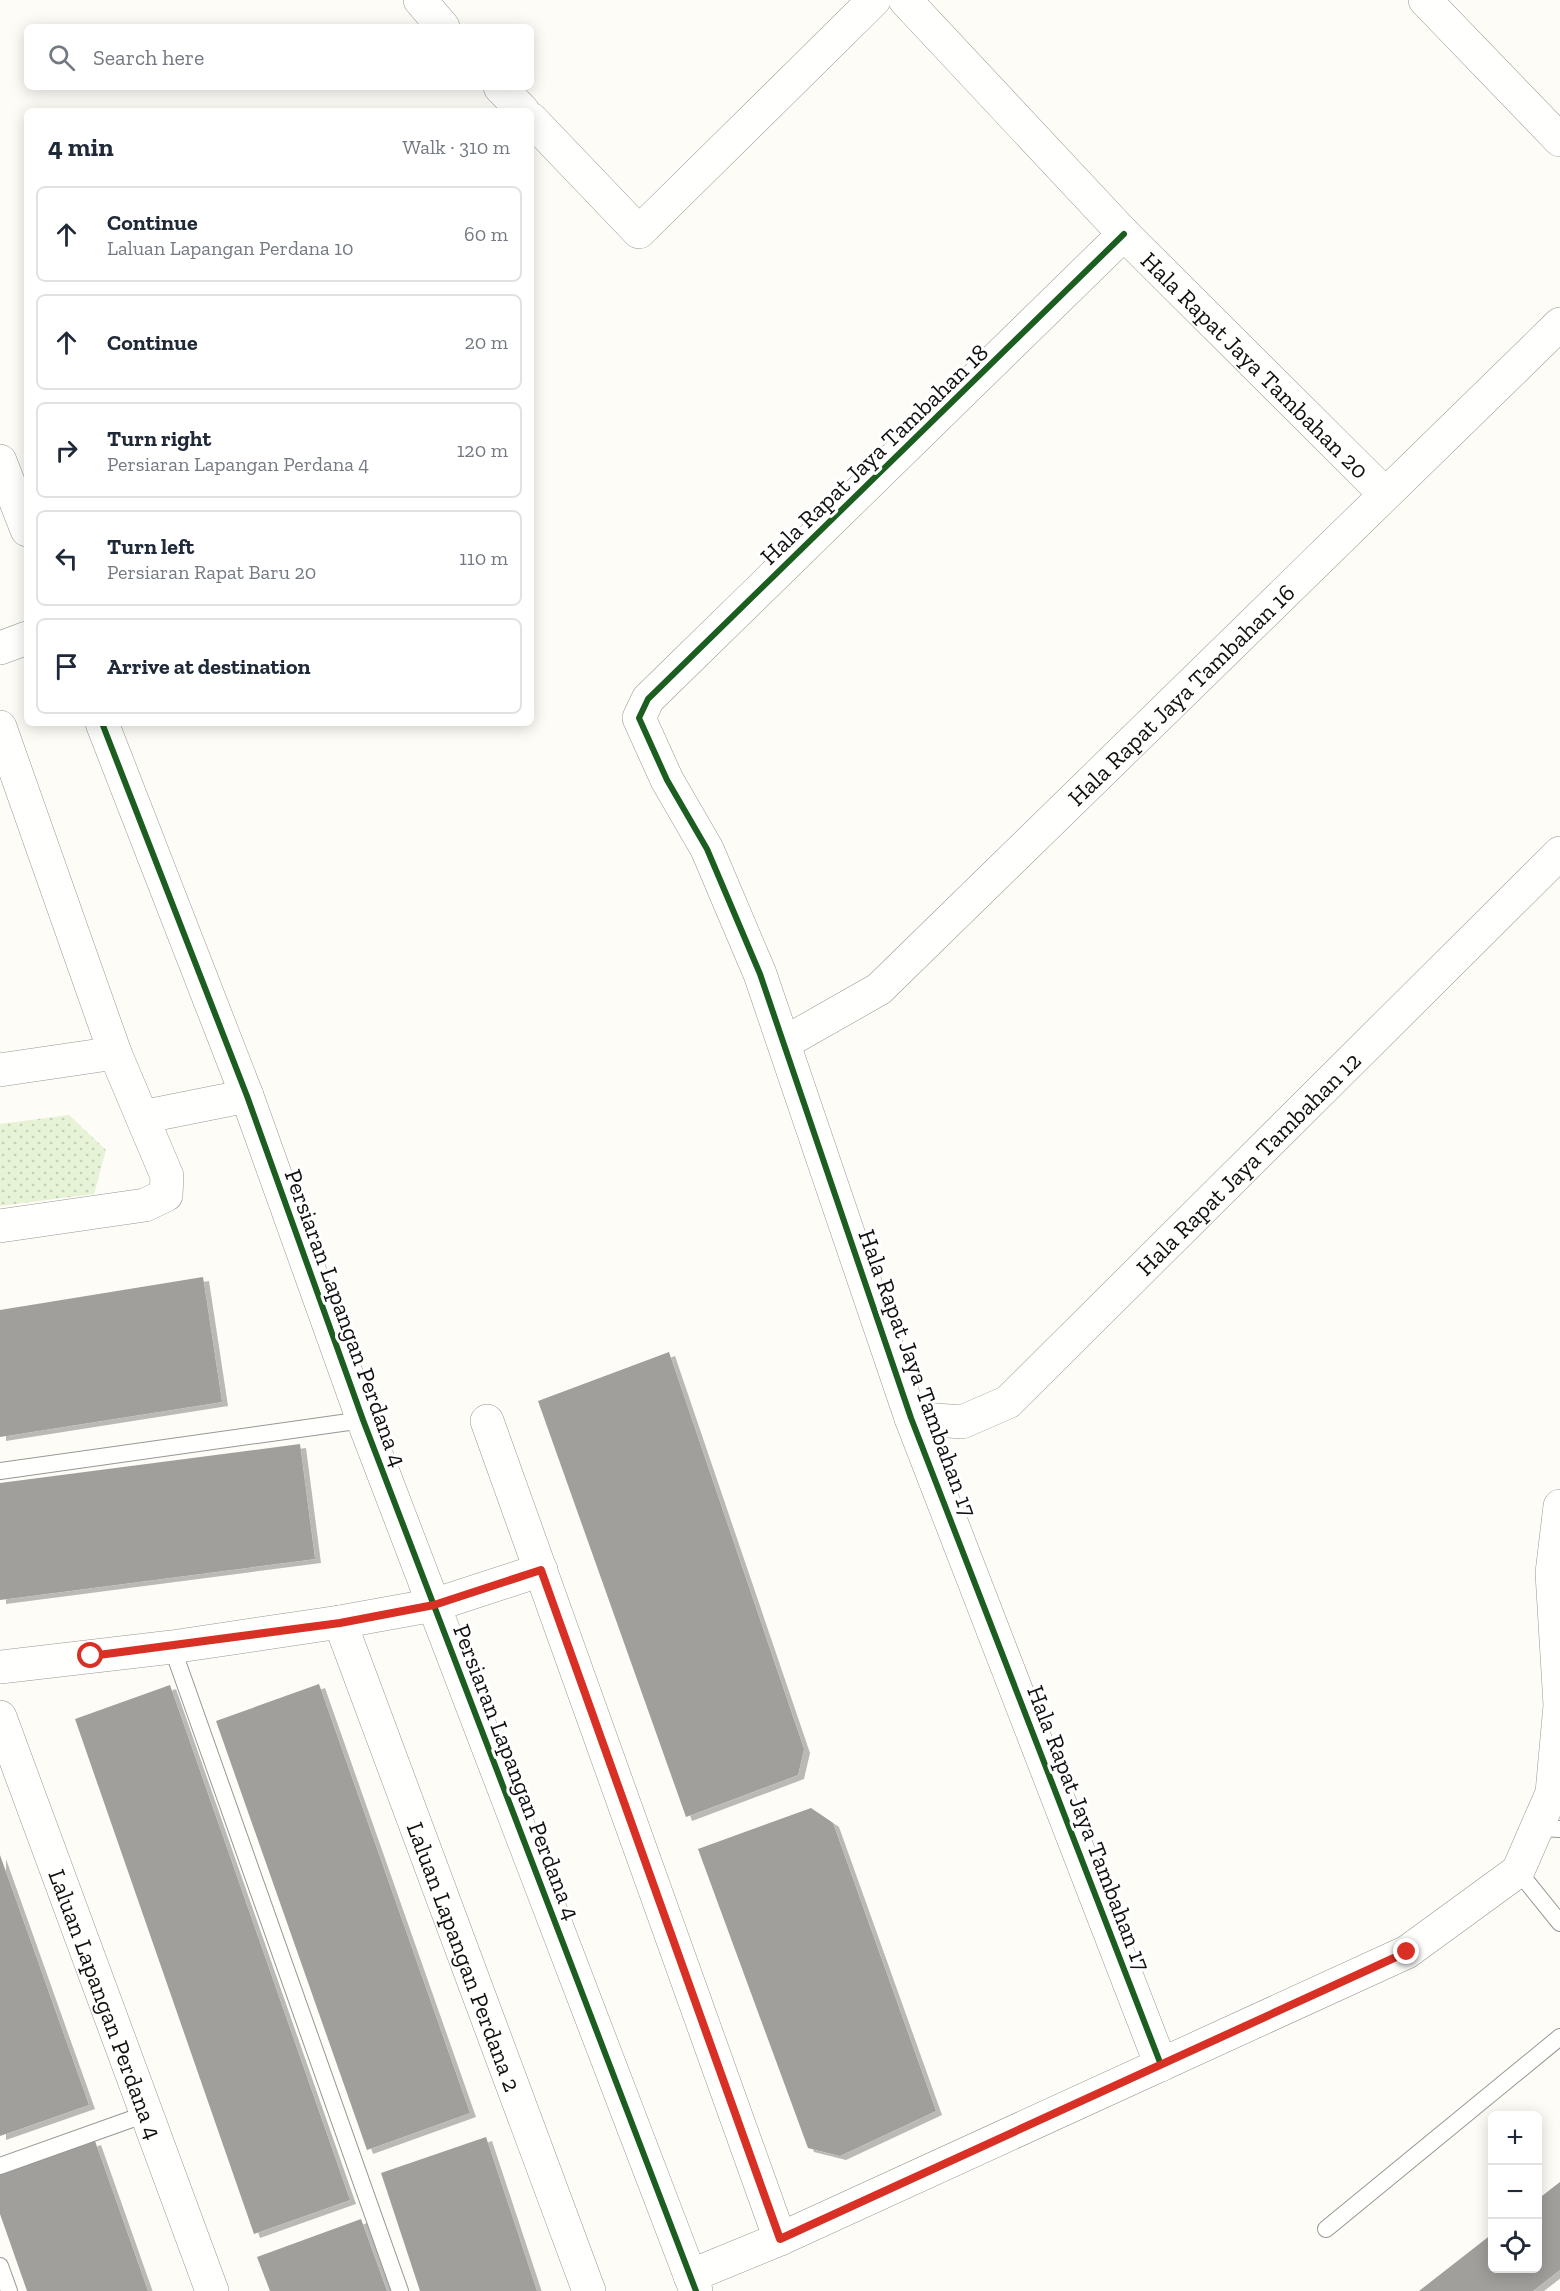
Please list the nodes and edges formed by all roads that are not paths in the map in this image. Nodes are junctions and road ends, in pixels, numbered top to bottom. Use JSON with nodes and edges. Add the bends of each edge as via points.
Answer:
{"nodes":[{"id":1,"x":420,"y":0,"type":"edge"},
{"id":2,"x":874,"y":0,"type":"edge"},
{"id":3,"x":905,"y":0,"type":"edge"},
{"id":4,"x":1425,"y":0,"type":"edge"},
{"id":5,"x":440,"y":24,"type":"edge"},
{"id":6,"x":503,"y":90,"type":"edge"},
{"id":7,"x":520,"y":108,"type":"edge"},
{"id":8,"x":534,"y":122,"type":"edge"},
{"id":9,"x":1560,"y":140,"type":"edge"},
{"id":10,"x":1124,"y":234,"type":"junction"},
{"id":11,"x":1560,"y":324,"type":"edge"},
{"id":12,"x":0,"y":461,"type":"edge"},
{"id":13,"x":1384,"y":494,"type":"junction"},
{"id":14,"x":24,"y":522,"type":"edge"},
{"id":15,"x":24,"y":639,"type":"edge"},
{"id":16,"x":0,"y":648,"type":"edge"},
{"id":17,"x":648,"y":699,"type":"joint"},
{"id":18,"x":103,"y":726,"type":"edge"},
{"id":19,"x":0,"y":727,"type":"edge"},
{"id":20,"x":1560,"y":854,"type":"edge"},
{"id":21,"x":784,"y":1043,"type":"junction"},
{"id":22,"x":115,"y":1053,"type":"junction"},
{"id":23,"x":0,"y":1070,"type":"edge"},
{"id":24,"x":246,"y":1096,"type":"junction"},
{"id":25,"x":142,"y":1117,"type":"junction"},
{"id":26,"x":0,"y":1226,"type":"edge"},
{"id":27,"x":911,"y":1418,"type":"junction"},
{"id":28,"x":363,"y":1420,"type":"junction"},
{"id":29,"x":487,"y":1421,"type":"dead end"},
{"id":30,"x":0,"y":1471,"type":"edge"},
{"id":31,"x":1560,"y":1506,"type":"edge"},
{"id":32,"x":541,"y":1570,"type":"junction"},
{"id":33,"x":434,"y":1605,"type":"junction"},
{"id":34,"x":340,"y":1623,"type":"junction"},
{"id":35,"x":172,"y":1647,"type":"junction"},
{"id":36,"x":0,"y":1666,"type":"edge"},
{"id":37,"x":0,"y":1718,"type":"edge"},
{"id":38,"x":1548,"y":1829,"type":"edge"},
{"id":39,"x":1518,"y":1871,"type":"junction"},
{"id":40,"x":1560,"y":1923,"type":"edge"},
{"id":41,"x":1560,"y":2037,"type":"edge"},
{"id":42,"x":1161,"y":2065,"type":"junction"},
{"id":43,"x":146,"y":2114,"type":"junction"},
{"id":44,"x":0,"y":2166,"type":"edge"},
{"id":45,"x":1326,"y":2229,"type":"dead end"},
{"id":46,"x":780,"y":2239,"type":"junction"},
{"id":47,"x":0,"y":2266,"type":"edge"},
{"id":48,"x":693,"y":2284,"type":"edge"},
{"id":49,"x":9,"y":2291,"type":"edge"},
{"id":50,"x":212,"y":2291,"type":"edge"},
{"id":51,"x":400,"y":2291,"type":"edge"},
{"id":52,"x":589,"y":2291,"type":"edge"}],
"edges":[{"from":1,"to":5,"type":"street"},
{"from":2,"to":8,"type":"street","via":[[639,232]]},
{"from":3,"to":10,"type":"street","name":"Hala Rapat Jaya Tambahan 20"},
{"from":4,"to":9,"type":"street"},
{"from":6,"to":7,"type":"street"},
{"from":10,"to":13,"type":"street","name":"Hala Rapat Jaya Tambahan 20"},
{"from":10,"to":17,"type":"street","name":"Hala Rapat Jaya Tambahan 18"},
{"from":11,"to":13,"type":"street","name":"Hala Rapat Jaya Tambahan 16"},
{"from":12,"to":14,"type":"street"},
{"from":13,"to":21,"type":"street","name":"Hala Rapat Jaya Tambahan 16","via":[[879,989]]},
{"from":15,"to":16,"type":"street"},
{"from":17,"to":21,"type":"street","name":"Hala Rapat Jaya Tambahan 17","via":[[639,717],[647,738],[708,849]]},
{"from":18,"to":24,"type":"street","name":"Persiaran Lapangan Perdana 4"},
{"from":19,"to":22,"type":"street"},
{"from":20,"to":27,"type":"street","name":"Hala Rapat Jaya Tambahan 12","via":[[1008,1402],[962,1422]]},
{"from":21,"to":27,"type":"street","name":"Hala Rapat Jaya Tambahan 17"},
{"from":22,"to":23,"type":"street"},
{"from":22,"to":25,"type":"street"},
{"from":24,"to":25,"type":"street"},
{"from":24,"to":28,"type":"street","name":"Persiaran Lapangan Perdana 4"},
{"from":25,"to":26,"type":"street","via":[[167,1176],[166,1195],[145,1205]]},
{"from":27,"to":42,"type":"street","name":"Hala Rapat Jaya Tambahan 17"},
{"from":28,"to":30,"type":"lane"},
{"from":28,"to":33,"type":"street","name":"Persiaran Lapangan Perdana 4"},
{"from":29,"to":32,"type":"street"},
{"from":31,"to":38,"type":"street","via":[[1552,1573],[1560,1705]]},
{"from":32,"to":33,"type":"street"},
{"from":32,"to":46,"type":"street"},
{"from":33,"to":34,"type":"street"},
{"from":33,"to":48,"type":"street","name":"Persiaran Lapangan Perdana 4"},
{"from":34,"to":35,"type":"street"},
{"from":34,"to":52,"type":"street","name":"Laluan Lapangan Perdana 2"},
{"from":35,"to":36,"type":"street"},
{"from":35,"to":51,"type":"lane"},
{"from":37,"to":43,"type":"street","name":"Laluan Lapangan Perdana 4"},
{"from":38,"to":39,"type":"street"},
{"from":39,"to":40,"type":"lane"},
{"from":39,"to":42,"type":"street","via":[[1407,1952]]},
{"from":41,"to":45,"type":"lane"},
{"from":42,"to":46,"type":"street"},
{"from":43,"to":44,"type":"lane"},
{"from":43,"to":50,"type":"street","name":"Laluan Lapangan Perdana 4"},
{"from":46,"to":48,"type":"street"},
{"from":47,"to":49,"type":"lane"}]}
